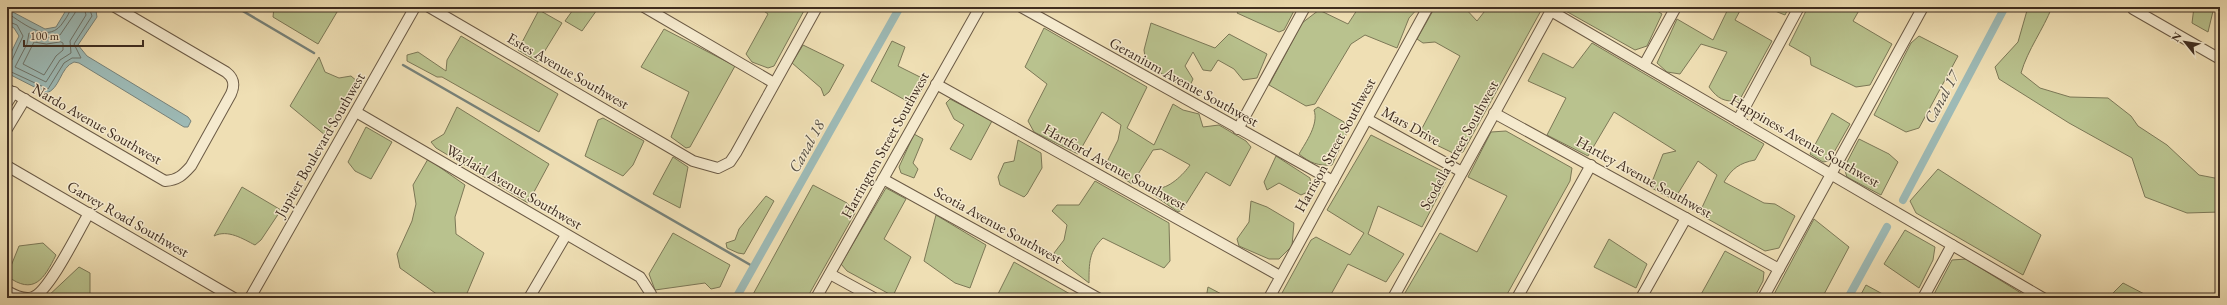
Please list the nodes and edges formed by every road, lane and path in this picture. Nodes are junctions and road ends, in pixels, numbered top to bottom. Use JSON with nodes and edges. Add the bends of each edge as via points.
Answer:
{"nodes":[{"id":1,"x":115,"y":7,"type":"edge"},
{"id":2,"x":416,"y":7,"type":"edge"},
{"id":3,"x":429,"y":7,"type":"edge"},
{"id":4,"x":644,"y":7,"type":"edge"},
{"id":5,"x":817,"y":7,"type":"edge"},
{"id":6,"x":980,"y":7,"type":"edge"},
{"id":7,"x":1021,"y":7,"type":"edge"},
{"id":8,"x":1305,"y":7,"type":"edge"},
{"id":9,"x":1428,"y":7,"type":"edge"},
{"id":10,"x":1676,"y":7,"type":"edge"},
{"id":11,"x":1799,"y":7,"type":"edge"},
{"id":12,"x":1923,"y":7,"type":"edge"},
{"id":13,"x":1552,"y":9,"type":"edge"},
{"id":14,"x":2134,"y":9,"type":"dead end"},
{"id":15,"x":2220,"y":59,"type":"edge"},
{"id":16,"x":1644,"y":66,"type":"junction"},
{"id":17,"x":774,"y":83,"type":"junction"},
{"id":18,"x":936,"y":84,"type":"junction"},
{"id":19,"x":10,"y":91,"type":"edge"},
{"id":20,"x":25,"y":99,"type":"junction"},
{"id":21,"x":7,"y":103,"type":"edge"},
{"id":22,"x":356,"y":112,"type":"junction"},
{"id":23,"x":1494,"y":113,"type":"junction"},
{"id":24,"x":1367,"y":119,"type":"junction"},
{"id":25,"x":1738,"y":120,"type":"junction"},
{"id":26,"x":7,"y":129,"type":"edge"},
{"id":27,"x":1238,"y":129,"type":"junction"},
{"id":28,"x":1591,"y":165,"type":"junction"},
{"id":29,"x":7,"y":166,"type":"edge"},
{"id":30,"x":1462,"y":172,"type":"junction"},
{"id":31,"x":1832,"y":173,"type":"junction"},
{"id":32,"x":883,"y":179,"type":"junction"},
{"id":33,"x":1333,"y":181,"type":"junction"},
{"id":34,"x":89,"y":213,"type":"junction"},
{"id":35,"x":1686,"y":218,"type":"junction"},
{"id":36,"x":566,"y":235,"type":"junction"},
{"id":37,"x":1952,"y":245,"type":"junction"},
{"id":38,"x":1779,"y":269,"type":"junction"},
{"id":39,"x":830,"y":274,"type":"junction"},
{"id":40,"x":1280,"y":276,"type":"junction"},
{"id":41,"x":7,"y":291,"type":"edge"},
{"id":42,"x":651,"y":296,"type":"edge"},
{"id":43,"x":234,"y":298,"type":"edge"},
{"id":44,"x":250,"y":298,"type":"edge"},
{"id":45,"x":529,"y":298,"type":"edge"},
{"id":46,"x":816,"y":298,"type":"edge"},
{"id":47,"x":874,"y":298,"type":"edge"},
{"id":48,"x":1098,"y":298,"type":"edge"},
{"id":49,"x":1268,"y":298,"type":"edge"},
{"id":50,"x":1393,"y":298,"type":"edge"},
{"id":51,"x":1517,"y":298,"type":"edge"},
{"id":52,"x":1641,"y":298,"type":"edge"},
{"id":53,"x":1763,"y":298,"type":"edge"},
{"id":54,"x":1923,"y":298,"type":"edge"},
{"id":55,"x":2043,"y":298,"type":"edge"}],
"edges":[{"from":1,"to":20,"type":"street","name":"Nardo Avenue Southwest","via":[[226,72],[232,79],[234,88],[231,94],[183,176],[166,181]]},
{"from":2,"to":22,"type":"street","name":"Jupiter Boulevard Southwest"},
{"from":3,"to":17,"type":"street","name":"Estes Avenue Southwest","via":[[693,161],[718,168],[730,162],[736,153]]},
{"from":4,"to":17,"type":"street"},
{"from":5,"to":17,"type":"street","name":"Estes Avenue Southwest"},
{"from":6,"to":18,"type":"street","name":"Harrington Street Southwest"},
{"from":7,"to":27,"type":"street","name":"Geranium Avenue Southwest"},
{"from":8,"to":27,"type":"street"},
{"from":9,"to":24,"type":"street","name":"Harrison Street Southwest"},
{"from":10,"to":16,"type":"street"},
{"from":11,"to":25,"type":"street"},
{"from":12,"to":31,"type":"street"},
{"from":13,"to":16,"type":"street","name":"Happiness Avenue Southwest"},
{"from":13,"to":23,"type":"street","name":"Scodella Street Southwest"},
{"from":14,"to":15,"type":"street"},
{"from":16,"to":25,"type":"street","name":"Happiness Avenue Southwest"},
{"from":18,"to":32,"type":"street","name":"Harrington Street Southwest"},
{"from":18,"to":40,"type":"street","name":"Hartford Avenue Southwest"},
{"from":19,"to":20,"type":"street","name":"Nardo Avenue Southwest"},
{"from":19,"to":21,"type":"street"},
{"from":20,"to":26,"type":"street"},
{"from":22,"to":36,"type":"street","name":"Waylaid Avenue Southwest"},
{"from":22,"to":44,"type":"street","name":"Jupiter Boulevard Southwest"},
{"from":23,"to":28,"type":"street","name":"Hartley Avenue Southwest"},
{"from":23,"to":30,"type":"street","name":"Scodella Street Southwest"},
{"from":24,"to":30,"type":"street","name":"Mars Drive"},
{"from":24,"to":33,"type":"street","name":"Harrison Street Southwest"},
{"from":25,"to":31,"type":"street","name":"Happiness Avenue Southwest"},
{"from":27,"to":33,"type":"street","name":"Geranium Avenue Southwest"},
{"from":28,"to":35,"type":"street","name":"Hartley Avenue Southwest"},
{"from":28,"to":51,"type":"street"},
{"from":29,"to":34,"type":"street","name":"Garvey Road Southwest"},
{"from":30,"to":50,"type":"street","name":"Scodella Street Southwest"},
{"from":31,"to":37,"type":"street","name":"Happiness Avenue Southwest"},
{"from":31,"to":38,"type":"street"},
{"from":32,"to":39,"type":"street","name":"Harrington Street Southwest"},
{"from":32,"to":48,"type":"street","name":"Scotia Avenue Southwest"},
{"from":33,"to":40,"type":"street","name":"Harrison Street Southwest"},
{"from":34,"to":41,"type":"street","via":[[46,288],[34,297],[22,298]]},
{"from":34,"to":43,"type":"street","name":"Garvey Road Southwest"},
{"from":35,"to":38,"type":"street","name":"Hartley Avenue Southwest"},
{"from":35,"to":52,"type":"street"},
{"from":36,"to":42,"type":"street","name":"Waylaid Avenue Southwest","via":[[640,277]]},
{"from":36,"to":45,"type":"street"},
{"from":37,"to":54,"type":"street"},
{"from":37,"to":55,"type":"street","name":"Happiness Avenue Southwest"},
{"from":38,"to":53,"type":"street"},
{"from":39,"to":46,"type":"street","name":"Harrington Street Southwest"},
{"from":39,"to":47,"type":"street"},
{"from":40,"to":49,"type":"street","name":"Harrison Street Southwest"}]}
